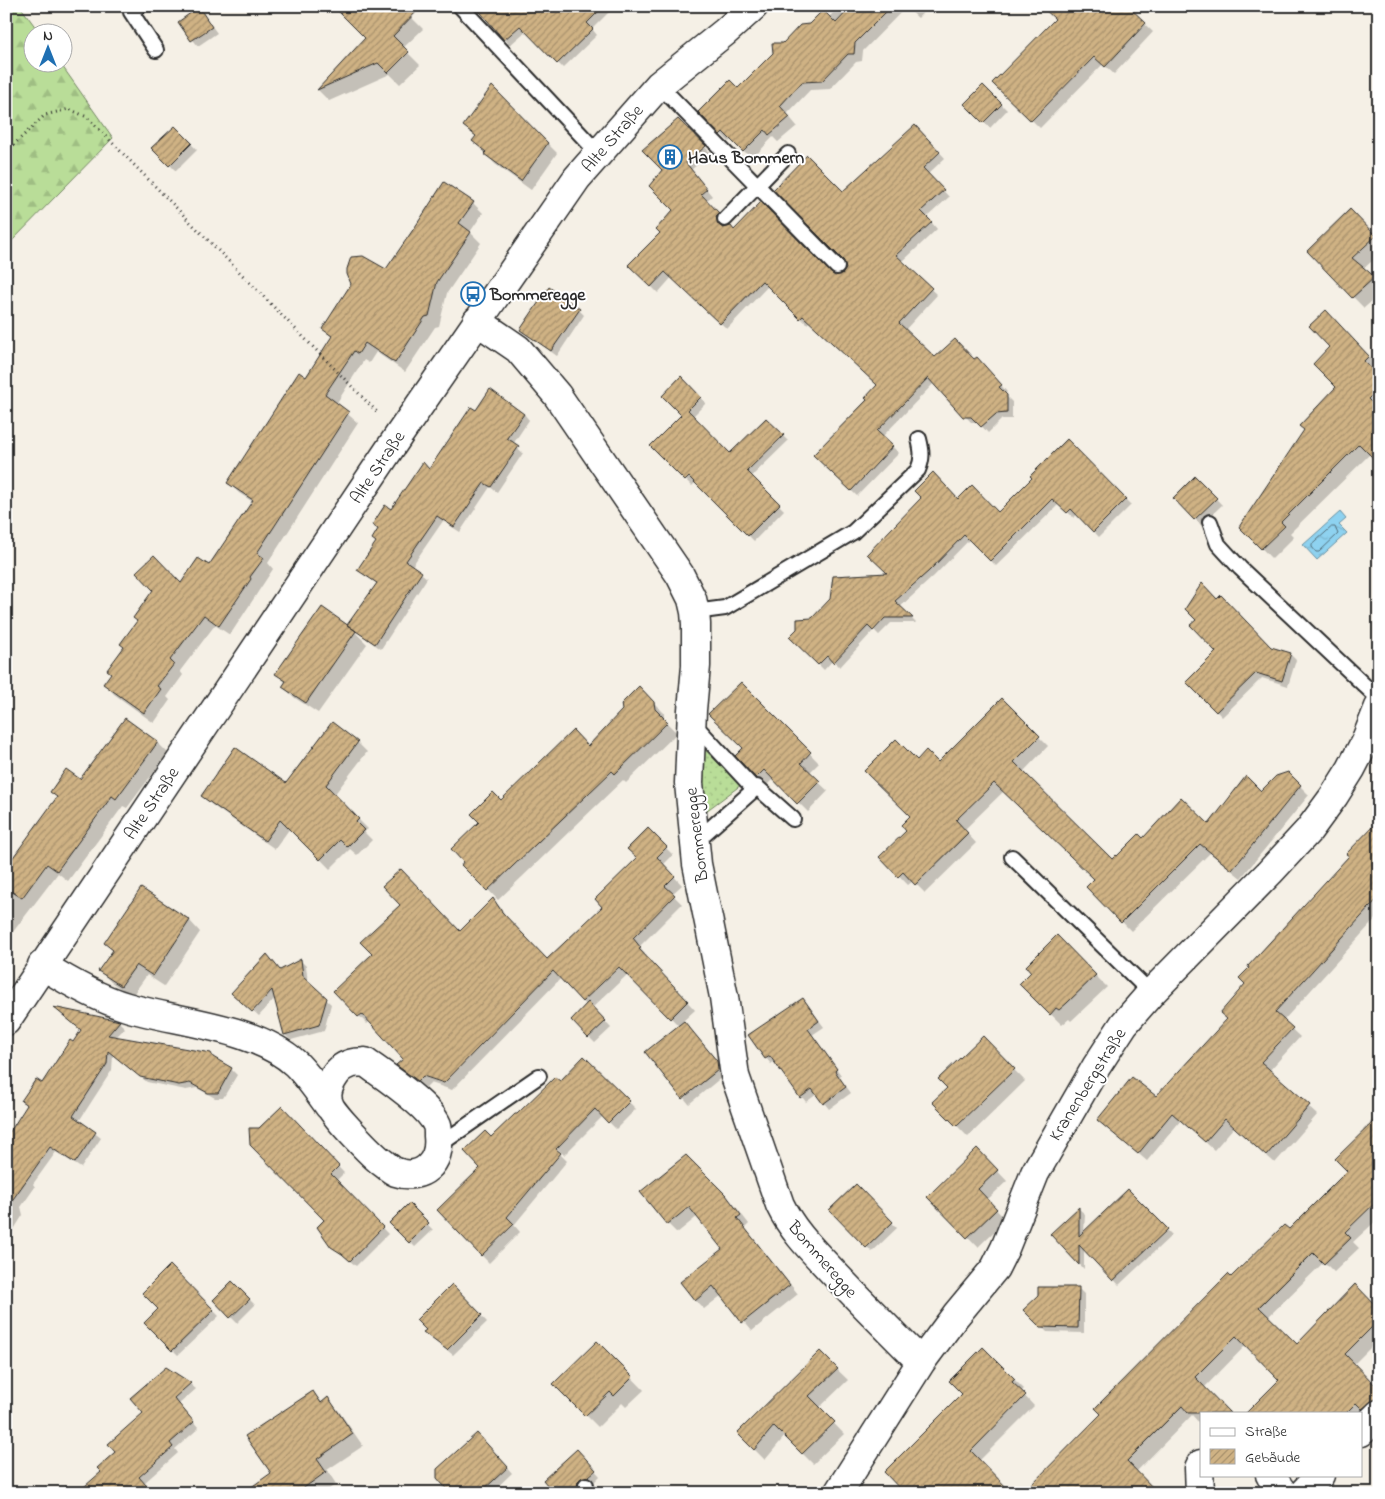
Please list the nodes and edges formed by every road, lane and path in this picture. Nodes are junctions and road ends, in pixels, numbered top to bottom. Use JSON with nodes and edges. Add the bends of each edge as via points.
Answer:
{"nodes":[{"id":1,"x":139,"y":6,"type":"edge"},
{"id":2,"x":460,"y":6,"type":"edge"},
{"id":3,"x":754,"y":6,"type":"edge"},
{"id":4,"x":156,"y":50,"type":"dead end"},
{"id":5,"x":659,"y":84,"type":"junction"},
{"id":6,"x":6,"y":152,"type":"edge"},
{"id":7,"x":598,"y":153,"type":"junction"},
{"id":8,"x":788,"y":154,"type":"dead end"},
{"id":9,"x":757,"y":186,"type":"junction"},
{"id":10,"x":725,"y":219,"type":"dead end"},
{"id":11,"x":838,"y":268,"type":"dead end"},
{"id":12,"x":477,"y":321,"type":"junction"},
{"id":13,"x":399,"y":434,"type":"junction"},
{"id":14,"x":919,"y":439,"type":"dead end"},
{"id":15,"x":1210,"y":522,"type":"dead end"},
{"id":16,"x":696,"y":612,"type":"junction"},
{"id":17,"x":1379,"y":700,"type":"edge"},
{"id":18,"x":1379,"y":707,"type":"edge"},
{"id":19,"x":692,"y":722,"type":"junction"},
{"id":20,"x":754,"y":789,"type":"junction"},
{"id":21,"x":793,"y":819,"type":"dead end"},
{"id":22,"x":694,"y":842,"type":"junction"},
{"id":23,"x":1012,"y":857,"type":"dead end"},
{"id":24,"x":42,"y":965,"type":"junction"},
{"id":25,"x":1151,"y":993,"type":"junction"},
{"id":26,"x":6,"y":1021,"type":"edge"},
{"id":27,"x":539,"y":1076,"type":"dead end"},
{"id":28,"x":329,"y":1106,"type":"junction"},
{"id":29,"x":439,"y":1145,"type":"junction"},
{"id":30,"x":921,"y":1362,"type":"junction"},
{"id":31,"x":1379,"y":1414,"type":"edge"},
{"id":32,"x":1362,"y":1431,"type":"edge"},
{"id":33,"x":1200,"y":1466,"type":"edge"},
{"id":34,"x":1271,"y":1476,"type":"edge"},
{"id":35,"x":1319,"y":1476,"type":"edge"},
{"id":36,"x":838,"y":1493,"type":"edge"},
{"id":37,"x":1200,"y":1493,"type":"edge"},
{"id":38,"x":1283,"y":1493,"type":"edge"},
{"id":39,"x":1303,"y":1493,"type":"edge"}],
"edges":[{"from":1,"to":4,"type":"lane","via":[[131,12]]},
{"from":2,"to":7,"type":"lane"},
{"from":3,"to":5,"type":"street","name":"Alte Straße"},
{"from":5,"to":7,"type":"street","name":"Alte Straße"},
{"from":5,"to":9,"type":"lane"},
{"from":6,"to":13,"type":"path","via":[[45,115],[69,109],[87,117]]},
{"from":7,"to":12,"type":"street","name":"Alte Straße"},
{"from":8,"to":9,"type":"lane"},
{"from":9,"to":10,"type":"lane"},
{"from":9,"to":11,"type":"lane"},
{"from":12,"to":13,"type":"street","name":"Alte Straße"},
{"from":12,"to":16,"type":"street","name":"Bommeregge","via":[[518,350],[557,395],[680,576]]},
{"from":13,"to":24,"type":"street","name":"Alte Straße"},
{"from":14,"to":16,"type":"lane","via":[[922,461],[918,470],[852,532],[725,608]]},
{"from":15,"to":17,"type":"lane","via":[[1218,544],[1240,568]]},
{"from":16,"to":19,"type":"street","name":"Bommeregge"},
{"from":18,"to":25,"type":"street","name":"Kranenbergstraße","via":[[1351,769],[1308,830]]},
{"from":19,"to":20,"type":"lane"},
{"from":19,"to":22,"type":"street","name":"Bommeregge","via":[[689,782]]},
{"from":20,"to":21,"type":"lane","via":[[757,787]]},
{"from":20,"to":22,"type":"lane"},
{"from":22,"to":30,"type":"street","name":"Bommeregge","via":[[724,997],[735,1076],[780,1205],[800,1236]]},
{"from":23,"to":25,"type":"lane"},
{"from":24,"to":26,"type":"street","name":"Alte Straße"},
{"from":24,"to":28,"type":"street","via":[[79,988],[127,1007],[238,1034],[268,1045],[295,1063]]},
{"from":25,"to":30,"type":"street","name":"Kranenbergstraße","via":[[1124,1024],[1054,1137],[1034,1173],[995,1268]]},
{"from":27,"to":29,"type":"lane"},
{"from":28,"to":29,"type":"street","via":[[394,1172],[412,1174],[426,1169],[435,1160]]},
{"from":28,"to":29,"type":"street","via":[[327,1096],[338,1070],[365,1062],[427,1111],[437,1125]]},
{"from":30,"to":36,"type":"street","name":"Kranenbergstraße"},
{"from":31,"to":32,"type":"street"},
{"from":33,"to":37,"type":"street"},
{"from":34,"to":38,"type":"street"},
{"from":35,"to":39,"type":"street"}]}
